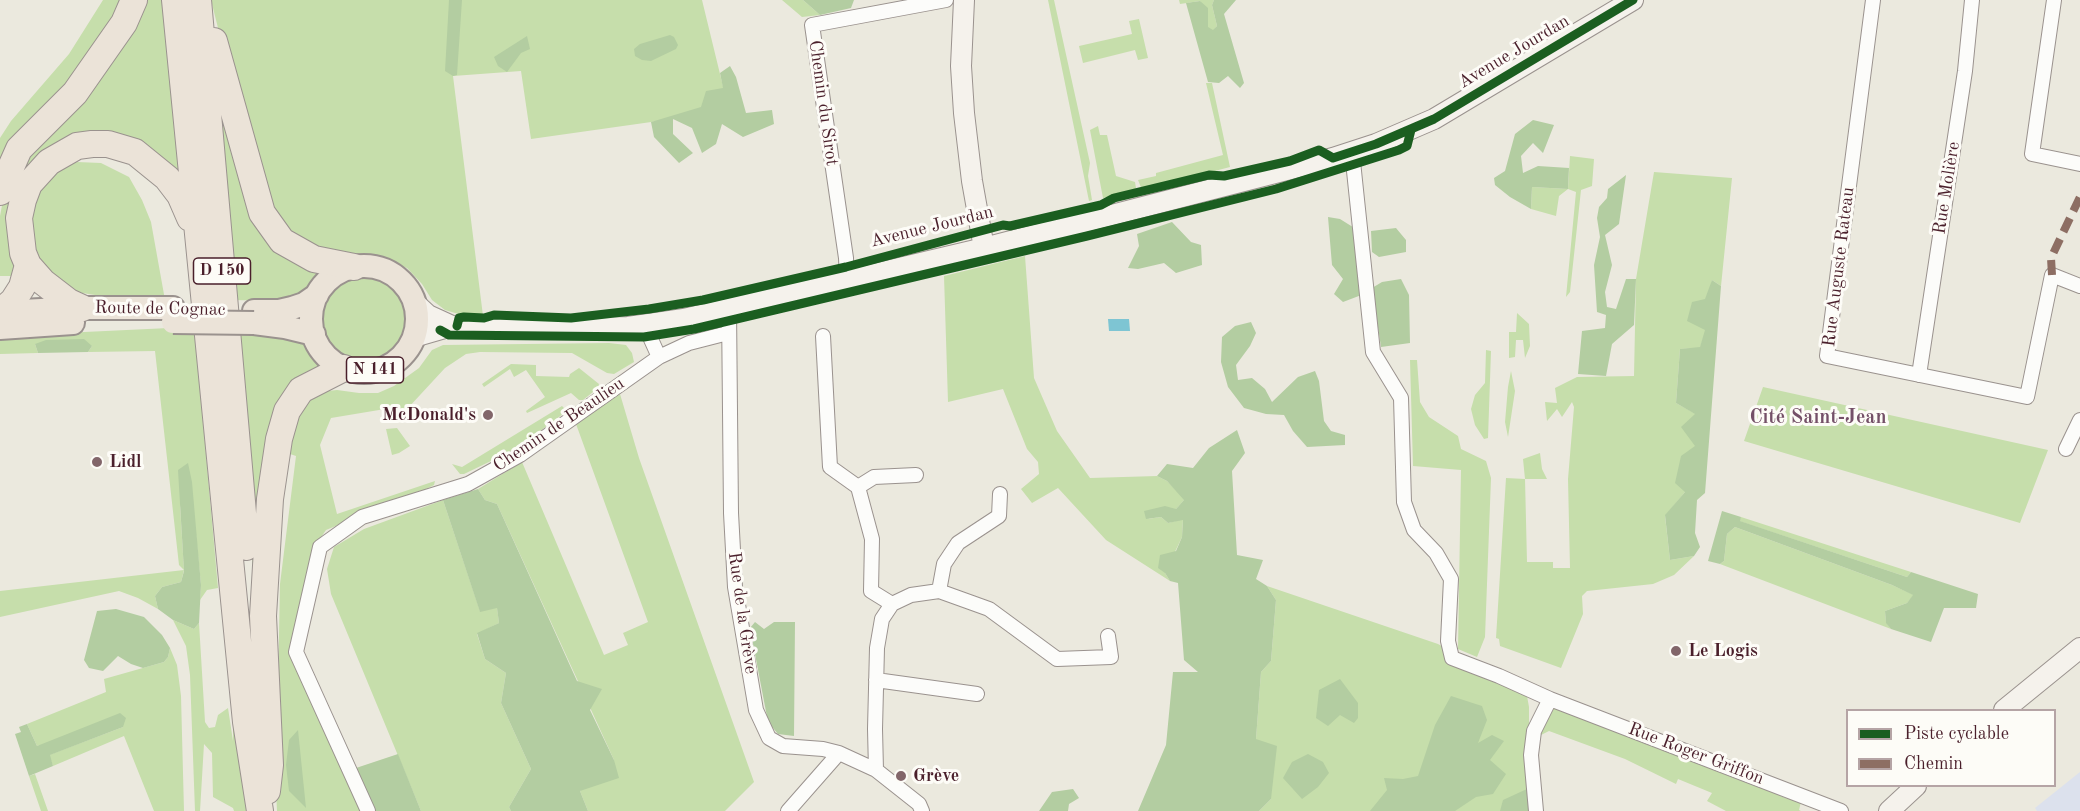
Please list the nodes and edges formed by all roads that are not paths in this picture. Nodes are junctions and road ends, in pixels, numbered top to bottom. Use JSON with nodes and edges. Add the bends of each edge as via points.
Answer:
{"nodes":[{"id":1,"x":134,"y":0,"type":"edge"},
{"id":2,"x":176,"y":0,"type":"edge"},
{"id":3,"x":200,"y":0,"type":"edge"},
{"id":4,"x":946,"y":0,"type":"edge"},
{"id":5,"x":964,"y":0,"type":"edge"},
{"id":6,"x":1633,"y":0,"type":"edge"},
{"id":7,"x":1873,"y":0,"type":"edge"},
{"id":8,"x":1972,"y":0,"type":"edge"},
{"id":9,"x":2054,"y":0,"type":"edge"},
{"id":10,"x":1352,"y":152,"type":"junction"},
{"id":11,"x":2080,"y":164,"type":"edge"},
{"id":12,"x":0,"y":192,"type":"edge"},
{"id":13,"x":984,"y":248,"type":"junction"},
{"id":14,"x":200,"y":262,"type":"junction"},
{"id":15,"x":28,"y":265,"type":"junction"},
{"id":16,"x":354,"y":267,"type":"junction"},
{"id":17,"x":846,"y":281,"type":"junction"},
{"id":18,"x":2080,"y":286,"type":"edge"},
{"id":19,"x":317,"y":295,"type":"junction"},
{"id":20,"x":415,"y":303,"type":"junction"},
{"id":21,"x":82,"y":308,"type":"junction"},
{"id":22,"x":729,"y":309,"type":"junction"},
{"id":23,"x":173,"y":315,"type":"junction"},
{"id":24,"x":254,"y":317,"type":"junction"},
{"id":25,"x":4,"y":322,"type":"edge"},
{"id":26,"x":452,"y":326,"type":"junction"},
{"id":27,"x":645,"y":326,"type":"junction"},
{"id":28,"x":728,"y":333,"type":"junction"},
{"id":29,"x":314,"y":334,"type":"junction"},
{"id":30,"x":823,"y":336,"type":"dead end"},
{"id":31,"x":414,"y":337,"type":"junction"},
{"id":32,"x":659,"y":357,"type":"junction"},
{"id":33,"x":344,"y":368,"type":"junction"},
{"id":34,"x":1919,"y":375,"type":"junction"},
{"id":35,"x":2080,"y":420,"type":"edge"},
{"id":36,"x":2066,"y":449,"type":"dead end"},
{"id":37,"x":916,"y":475,"type":"dead end"},
{"id":38,"x":858,"y":487,"type":"junction"},
{"id":39,"x":1000,"y":494,"type":"dead end"},
{"id":40,"x":939,"y":591,"type":"junction"},
{"id":41,"x":892,"y":604,"type":"junction"},
{"id":42,"x":1108,"y":636,"type":"dead end"},
{"id":43,"x":2080,"y":648,"type":"edge"},
{"id":44,"x":876,"y":680,"type":"junction"},
{"id":45,"x":977,"y":694,"type":"dead end"},
{"id":46,"x":1550,"y":699,"type":"junction"},
{"id":47,"x":2006,"y":709,"type":"edge"},
{"id":48,"x":839,"y":753,"type":"junction"},
{"id":49,"x":876,"y":770,"type":"junction"},
{"id":50,"x":1915,"y":787,"type":"edge"},
{"id":51,"x":262,"y":811,"type":"edge"},
{"id":52,"x":368,"y":811,"type":"edge"},
{"id":53,"x":788,"y":811,"type":"edge"},
{"id":54,"x":922,"y":811,"type":"edge"},
{"id":55,"x":1536,"y":811,"type":"edge"},
{"id":56,"x":1841,"y":811,"type":"edge"},
{"id":57,"x":1888,"y":811,"type":"edge"}],
"edges":[{"from":1,"to":12,"type":"highway","via":[[124,22],[75,93],[20,149]]},
{"from":2,"to":14,"type":"highway","number":"D 150"},
{"from":3,"to":16,"type":"highway","via":[[262,213],[290,246],[314,260]]},
{"from":3,"to":51,"type":"highway","number":"D 150","via":[[246,543]]},
{"from":4,"to":17,"type":"street","name":"Chemin du Sirot","via":[[812,25],[846,258]]},
{"from":5,"to":13,"type":"main road","via":[[964,113]]},
{"from":6,"to":10,"type":"main road","name":"Avenue Jourdan","via":[[1434,119]]},
{"from":7,"to":34,"type":"street","name":"Rue Auguste Rateau","via":[[1827,356]]},
{"from":8,"to":34,"type":"street","name":"Rue Molière","via":[[1965,71]]},
{"from":9,"to":11,"type":"street","via":[[2032,154]]},
{"from":10,"to":13,"type":"main road","name":"Avenue Jourdan"},
{"from":10,"to":46,"type":"street","name":"Rue Roger Griffon","via":[[1373,351],[1401,398],[1404,502],[1414,530],[1436,553],[1451,579],[1448,641],[1452,658]]},
{"from":13,"to":17,"type":"main road","name":"Avenue Jourdan"},
{"from":14,"to":15,"type":"highway","via":[[190,217],[167,178],[135,152],[92,144],[62,153],[29,184],[19,218]]},
{"from":14,"to":51,"type":"highway","number":"D 150","via":[[246,722]]},
{"from":15,"to":21,"type":"highway","via":[[56,292]]},
{"from":15,"to":25,"type":"highway"},
{"from":16,"to":19,"type":"main road","via":[[326,282]]},
{"from":16,"to":20,"type":"main road","via":[[386,270],[410,291]]},
{"from":17,"to":22,"type":"main road","name":"Avenue Jourdan"},
{"from":18,"to":34,"type":"street","name":"Rue Auguste Rateau","via":[[2052,274],[2027,397]]},
{"from":19,"to":24,"type":"main road","name":"Route de Cognac","via":[[304,304]]},
{"from":19,"to":29,"type":"main road","via":[[312,307]]},
{"from":20,"to":26,"type":"main road","name":"Avenue Jourdan","via":[[428,315]]},
{"from":20,"to":31,"type":"main road","number":"N 141"},
{"from":21,"to":23,"type":"main road","name":"Route de Cognac"},
{"from":21,"to":25,"type":"main road","name":"Route de Cognac"},
{"from":22,"to":27,"type":"main road","name":"Avenue Jourdan"},
{"from":22,"to":28,"type":"street","name":"Rue de la Grève"},
{"from":23,"to":24,"type":"main road","name":"Route de Cognac"},
{"from":23,"to":25,"type":"main road","name":"Route de Cognac","via":[[85,322]]},
{"from":24,"to":29,"type":"main road","name":"Route de Cognac"},
{"from":26,"to":27,"type":"main road","name":"Avenue Jourdan"},
{"from":26,"to":31,"type":"main road","name":"Avenue Jourdan"},
{"from":27,"to":32,"type":"street"},
{"from":28,"to":32,"type":"street","name":"Chemin de Beaulieu"},
{"from":28,"to":48,"type":"street","name":"Rue de la Grève","via":[[735,587],[756,710],[769,738],[783,746]]},
{"from":29,"to":33,"type":"main road","number":"N 141","via":[[325,354]]},
{"from":30,"to":38,"type":"street","via":[[830,467]]},
{"from":31,"to":33,"type":"main road","number":"N 141","via":[[406,352],[393,363],[360,372]]},
{"from":32,"to":52,"type":"street","name":"Chemin de Beaulieu","via":[[520,455],[468,484],[362,517],[320,546],[296,652]]},
{"from":33,"to":51,"type":"highway","via":[[301,390],[287,411],[279,439],[270,499],[262,616],[270,765]]},
{"from":35,"to":36,"type":"street"},
{"from":37,"to":38,"type":"street","via":[[874,477]]},
{"from":38,"to":41,"type":"street","via":[[872,538],[872,591]]},
{"from":39,"to":40,"type":"street","via":[[999,516],[958,543],[944,564]]},
{"from":40,"to":41,"type":"street","via":[[911,595]]},
{"from":40,"to":42,"type":"street","via":[[989,609],[1057,659],[1111,657]]},
{"from":41,"to":44,"type":"street","via":[[882,619]]},
{"from":43,"to":47,"type":"main road"},
{"from":44,"to":45,"type":"street"},
{"from":44,"to":49,"type":"street"},
{"from":46,"to":55,"type":"street","via":[[1534,731],[1531,755]]},
{"from":46,"to":56,"type":"street","name":"Rue Roger Griffon"},
{"from":48,"to":49,"type":"street","name":"Rue de la Grève"},
{"from":48,"to":53,"type":"street"},
{"from":49,"to":54,"type":"street","name":"Rue de la Grève"},
{"from":50,"to":57,"type":"main road"}]}
